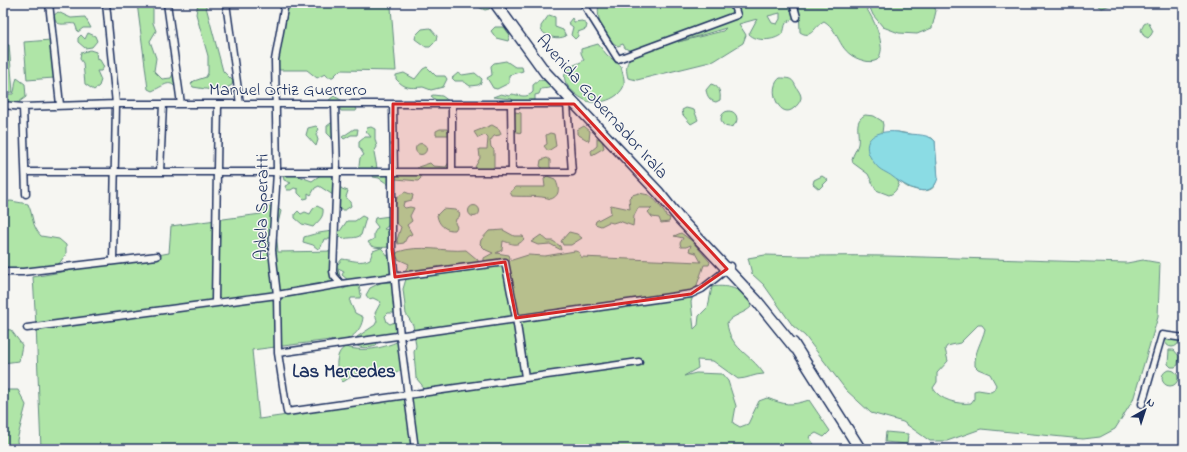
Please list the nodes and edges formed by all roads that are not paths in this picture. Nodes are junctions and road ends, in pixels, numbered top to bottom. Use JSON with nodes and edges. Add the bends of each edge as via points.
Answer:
{"nodes":[{"id":1,"x":49,"y":3,"type":"edge"},
{"id":2,"x":106,"y":3,"type":"edge"},
{"id":3,"x":167,"y":3,"type":"edge"},
{"id":4,"x":226,"y":3,"type":"edge"},
{"id":5,"x":285,"y":3,"type":"edge"},
{"id":6,"x":495,"y":3,"type":"edge"},
{"id":7,"x":583,"y":3,"type":"edge"},
{"id":8,"x":733,"y":3,"type":"edge"},
{"id":9,"x":793,"y":3,"type":"edge"},
{"id":10,"x":798,"y":17,"type":"dead end"},
{"id":11,"x":116,"y":104,"type":"junction"},
{"id":12,"x":163,"y":104,"type":"junction"},
{"id":13,"x":181,"y":104,"type":"junction"},
{"id":14,"x":218,"y":104,"type":"junction"},
{"id":15,"x":240,"y":104,"type":"junction"},
{"id":16,"x":277,"y":104,"type":"junction"},
{"id":17,"x":335,"y":104,"type":"junction"},
{"id":18,"x":393,"y":104,"type":"junction"},
{"id":19,"x":452,"y":104,"type":"junction"},
{"id":20,"x":511,"y":104,"type":"junction"},
{"id":21,"x":571,"y":104,"type":"junction"},
{"id":22,"x":3,"y":105,"type":"edge"},
{"id":23,"x":60,"y":105,"type":"junction"},
{"id":24,"x":23,"y":107,"type":"junction"},
{"id":25,"x":26,"y":172,"type":"junction"},
{"id":26,"x":116,"y":172,"type":"junction"},
{"id":27,"x":160,"y":172,"type":"junction"},
{"id":28,"x":217,"y":172,"type":"junction"},
{"id":29,"x":277,"y":172,"type":"junction"},
{"id":30,"x":337,"y":172,"type":"junction"},
{"id":31,"x":393,"y":172,"type":"junction"},
{"id":32,"x":452,"y":172,"type":"junction"},
{"id":33,"x":512,"y":172,"type":"junction"},
{"id":34,"x":26,"y":194,"type":"dead end"},
{"id":35,"x":157,"y":256,"type":"dead end"},
{"id":36,"x":113,"y":261,"type":"junction"},
{"id":37,"x":729,"y":267,"type":"junction"},
{"id":38,"x":3,"y":272,"type":"edge"},
{"id":39,"x":396,"y":277,"type":"junction"},
{"id":40,"x":340,"y":284,"type":"junction"},
{"id":41,"x":277,"y":295,"type":"junction"},
{"id":42,"x":215,"y":302,"type":"junction"},
{"id":43,"x":516,"y":318,"type":"junction"},
{"id":44,"x":27,"y":328,"type":"dead end"},
{"id":45,"x":400,"y":336,"type":"junction"},
{"id":46,"x":1184,"y":338,"type":"edge"},
{"id":47,"x":278,"y":353,"type":"junction"},
{"id":48,"x":639,"y":362,"type":"dead end"},
{"id":49,"x":525,"y":377,"type":"junction"},
{"id":50,"x":408,"y":394,"type":"junction"},
{"id":51,"x":1142,"y":404,"type":"dead end"},
{"id":52,"x":415,"y":449,"type":"edge"},
{"id":53,"x":860,"y":449,"type":"edge"}],
"edges":[{"from":1,"to":23,"type":"street"},
{"from":2,"to":11,"type":"street"},
{"from":3,"to":13,"type":"street"},
{"from":4,"to":15,"type":"street"},
{"from":5,"to":16,"type":"street","name":"Adela Speratti","via":[[275,60]]},
{"from":6,"to":21,"type":"main road","name":"Avenida Gobernador Irala","via":[[528,52]]},
{"from":7,"to":8,"type":"street","via":[[618,59],[737,15]]},
{"from":9,"to":10,"type":"street"},
{"from":11,"to":12,"type":"street","name":"Manuel Ortiz Guerrero"},
{"from":11,"to":23,"type":"street","name":"Manuel Ortiz Guerrero"},
{"from":11,"to":26,"type":"street"},
{"from":12,"to":13,"type":"street","name":"Manuel Ortiz Guerrero"},
{"from":12,"to":27,"type":"street"},
{"from":13,"to":14,"type":"street","name":"Manuel Ortiz Guerrero"},
{"from":14,"to":15,"type":"street","name":"Manuel Ortiz Guerrero"},
{"from":14,"to":28,"type":"street"},
{"from":15,"to":16,"type":"street","name":"Manuel Ortiz Guerrero"},
{"from":16,"to":17,"type":"street","name":"Manuel Ortiz Guerrero"},
{"from":16,"to":29,"type":"street","name":"Adela Speratti"},
{"from":17,"to":18,"type":"street","name":"Manuel Ortiz Guerrero"},
{"from":17,"to":30,"type":"street"},
{"from":18,"to":19,"type":"street","name":"Manuel Ortiz Guerrero"},
{"from":18,"to":31,"type":"street"},
{"from":19,"to":20,"type":"street","name":"Manuel Ortiz Guerrero"},
{"from":19,"to":32,"type":"street"},
{"from":20,"to":21,"type":"street","name":"Manuel Ortiz Guerrero"},
{"from":20,"to":33,"type":"street"},
{"from":21,"to":33,"type":"street","via":[[572,172]]},
{"from":21,"to":37,"type":"main road","name":"Avenida Gobernador Irala"},
{"from":22,"to":24,"type":"street","name":"Manuel Ortiz Guerrero"},
{"from":23,"to":24,"type":"street","name":"Manuel Ortiz Guerrero"},
{"from":24,"to":25,"type":"street"},
{"from":25,"to":26,"type":"street"},
{"from":25,"to":34,"type":"street"},
{"from":26,"to":27,"type":"street"},
{"from":26,"to":36,"type":"street"},
{"from":27,"to":28,"type":"street"},
{"from":28,"to":29,"type":"street"},
{"from":28,"to":42,"type":"street"},
{"from":29,"to":30,"type":"street"},
{"from":29,"to":41,"type":"street","name":"Adela Speratti","via":[[272,250]]},
{"from":30,"to":31,"type":"street"},
{"from":30,"to":40,"type":"street","via":[[333,271]]},
{"from":31,"to":32,"type":"street"},
{"from":31,"to":39,"type":"street","via":[[392,249]]},
{"from":32,"to":33,"type":"street"},
{"from":35,"to":36,"type":"street"},
{"from":36,"to":38,"type":"street"},
{"from":37,"to":43,"type":"street","via":[[702,289],[691,294]]},
{"from":37,"to":53,"type":"main road","name":"Avenida Gobernador Irala","via":[[795,348]]},
{"from":39,"to":40,"type":"street"},
{"from":39,"to":43,"type":"street","via":[[505,262]]},
{"from":39,"to":45,"type":"street"},
{"from":40,"to":41,"type":"street"},
{"from":41,"to":42,"type":"street"},
{"from":41,"to":47,"type":"street","name":"Adela Speratti"},
{"from":42,"to":44,"type":"street"},
{"from":43,"to":45,"type":"street"},
{"from":43,"to":49,"type":"street"},
{"from":45,"to":47,"type":"street"},
{"from":45,"to":50,"type":"street"},
{"from":46,"to":51,"type":"street","via":[[1162,336]]},
{"from":47,"to":50,"type":"street","name":"Adela Speratti","via":[[287,412]]},
{"from":48,"to":49,"type":"street"},
{"from":49,"to":50,"type":"street"},
{"from":50,"to":52,"type":"street"}]}
